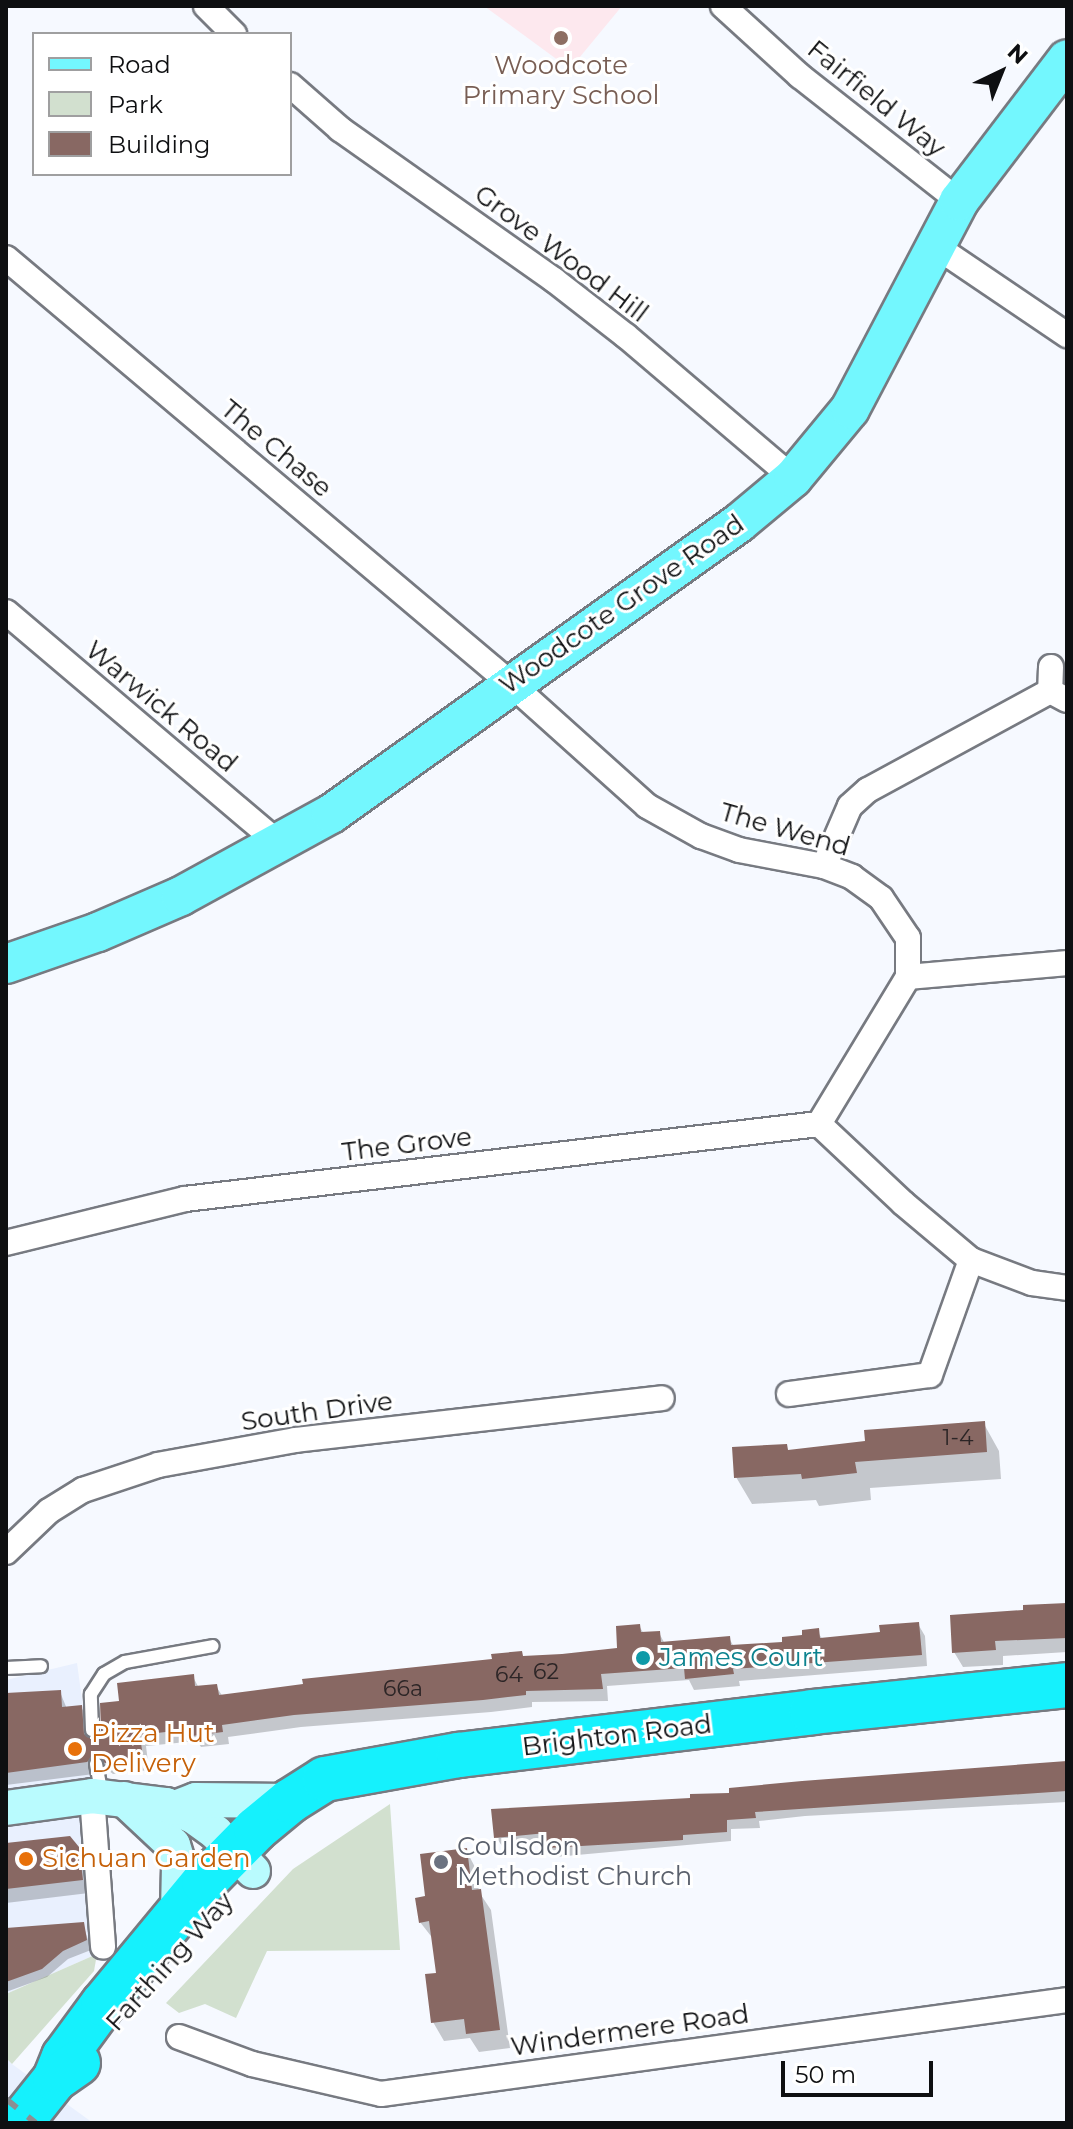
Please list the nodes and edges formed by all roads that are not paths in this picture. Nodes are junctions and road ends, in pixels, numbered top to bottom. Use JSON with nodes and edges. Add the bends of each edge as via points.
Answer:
{"nodes":[{"id":1,"x":206,"y":6,"type":"edge"},
{"id":2,"x":723,"y":6,"type":"edge"},
{"id":3,"x":232,"y":32,"type":"edge"},
{"id":4,"x":1067,"y":59,"type":"edge"},
{"id":5,"x":292,"y":87,"type":"edge"},
{"id":6,"x":959,"y":201,"type":"junction"},
{"id":7,"x":934,"y":245,"type":"junction"},
{"id":8,"x":6,"y":258,"type":"edge"},
{"id":9,"x":1067,"y":335,"type":"edge"},
{"id":10,"x":793,"y":478,"type":"junction"},
{"id":11,"x":6,"y":612,"type":"edge"},
{"id":12,"x":510,"y":683,"type":"junction"},
{"id":13,"x":1056,"y":686,"type":"edge"},
{"id":14,"x":280,"y":844,"type":"junction"},
{"id":15,"x":824,"y":866,"type":"junction"},
{"id":16,"x":1067,"y":963,"type":"edge"},
{"id":17,"x":6,"y":964,"type":"edge"},
{"id":18,"x":908,"y":977,"type":"junction"},
{"id":19,"x":819,"y":1124,"type":"junction"},
{"id":20,"x":6,"y":1243,"type":"edge"},
{"id":21,"x":971,"y":1260,"type":"junction"},
{"id":22,"x":1067,"y":1288,"type":"edge"},
{"id":23,"x":789,"y":1394,"type":"dead end"},
{"id":24,"x":662,"y":1398,"type":"dead end"},
{"id":25,"x":6,"y":1552,"type":"edge"},
{"id":26,"x":213,"y":1646,"type":"dead end"},
{"id":27,"x":41,"y":1666,"type":"dead end"},
{"id":28,"x":6,"y":1668,"type":"edge"},
{"id":29,"x":1067,"y":1685,"type":"edge"},
{"id":30,"x":92,"y":1730,"type":"dead end"},
{"id":31,"x":352,"y":1776,"type":"junction"},
{"id":32,"x":103,"y":1789,"type":"junction"},
{"id":33,"x":290,"y":1801,"type":"junction"},
{"id":34,"x":6,"y":1808,"type":"edge"},
{"id":35,"x":175,"y":1808,"type":"junction"},
{"id":36,"x":244,"y":1861,"type":"junction"},
{"id":37,"x":178,"y":1913,"type":"junction"},
{"id":38,"x":103,"y":1947,"type":"dead end"},
{"id":39,"x":1067,"y":2000,"type":"edge"},
{"id":40,"x":179,"y":2037,"type":"dead end"},
{"id":41,"x":55,"y":2079,"type":"junction"},
{"id":42,"x":20,"y":2123,"type":"edge"}],
"edges":[{"from":1,"to":3,"type":"street"},
{"from":2,"to":6,"type":"street","name":"Fairfield Way","via":[[800,76]]},
{"from":4,"to":6,"type":"main road","name":"Woodcote Grove Road"},
{"from":5,"to":10,"type":"street","name":"Grove Wood Hill","via":[[340,129],[614,326]]},
{"from":6,"to":7,"type":"main road","name":"Woodcote Grove Road"},
{"from":7,"to":9,"type":"street"},
{"from":7,"to":10,"type":"main road","name":"Woodcote Grove Road","via":[[850,409]]},
{"from":8,"to":12,"type":"street","name":"The Chase"},
{"from":10,"to":12,"type":"main road","name":"Woodcote Grove Road","via":[[739,523]]},
{"from":11,"to":14,"type":"street","name":"Warwick Road"},
{"from":12,"to":14,"type":"main road","name":"Woodcote Grove Road","via":[[417,755]]},
{"from":12,"to":15,"type":"street","name":"The Wend","via":[[647,806],[739,850]]},
{"from":13,"to":15,"type":"street","via":[[868,790],[850,806]]},
{"from":14,"to":17,"type":"main road","name":"Woodcote Grove Road","via":[[181,896]]},
{"from":15,"to":18,"type":"street","name":"The Wend","via":[[852,877],[881,898],[908,938]]},
{"from":16,"to":18,"type":"street"},
{"from":18,"to":19,"type":"street"},
{"from":19,"to":20,"type":"street","name":"The Grove","via":[[185,1199]]},
{"from":19,"to":21,"type":"street"},
{"from":21,"to":22,"type":"street","via":[[1032,1283]]},
{"from":21,"to":23,"type":"street","via":[[930,1375]]},
{"from":24,"to":25,"type":"street","name":"South Drive","via":[[295,1440],[158,1465],[83,1490],[49,1511]]},
{"from":26,"to":30,"type":"lane","via":[[125,1662],[104,1674],[88,1705]]},
{"from":27,"to":28,"type":"lane"},
{"from":29,"to":31,"type":"highway","name":"Brighton Road","via":[[459,1755]]},
{"from":31,"to":33,"type":"highway","name":"Brighton Road","via":[[325,1779]]},
{"from":31,"to":36,"type":"highway","name":"Farthing Way","via":[[336,1801]]},
{"from":32,"to":34,"type":"main road"},
{"from":32,"to":35,"type":"main road"},
{"from":32,"to":37,"type":"main road","via":[[173,1845],[179,1865]]},
{"from":32,"to":38,"type":"street"},
{"from":33,"to":35,"type":"main road","via":[[196,1800]]},
{"from":33,"to":36,"type":"highway","name":"Brighton Road"},
{"from":35,"to":36,"type":"main road","via":[[193,1816]]},
{"from":36,"to":37,"type":"highway","name":"Farthing Way"},
{"from":36,"to":41,"type":"highway","name":"Farthing Way","via":[[75,2066]]},
{"from":37,"to":41,"type":"highway","name":"Farthing Way","via":[[103,2004],[64,2057]]},
{"from":39,"to":40,"type":"street","name":"Windermere Road","via":[[381,2094],[252,2064],[208,2037]]},
{"from":41,"to":42,"type":"highway","name":"Farthing Way"}]}
